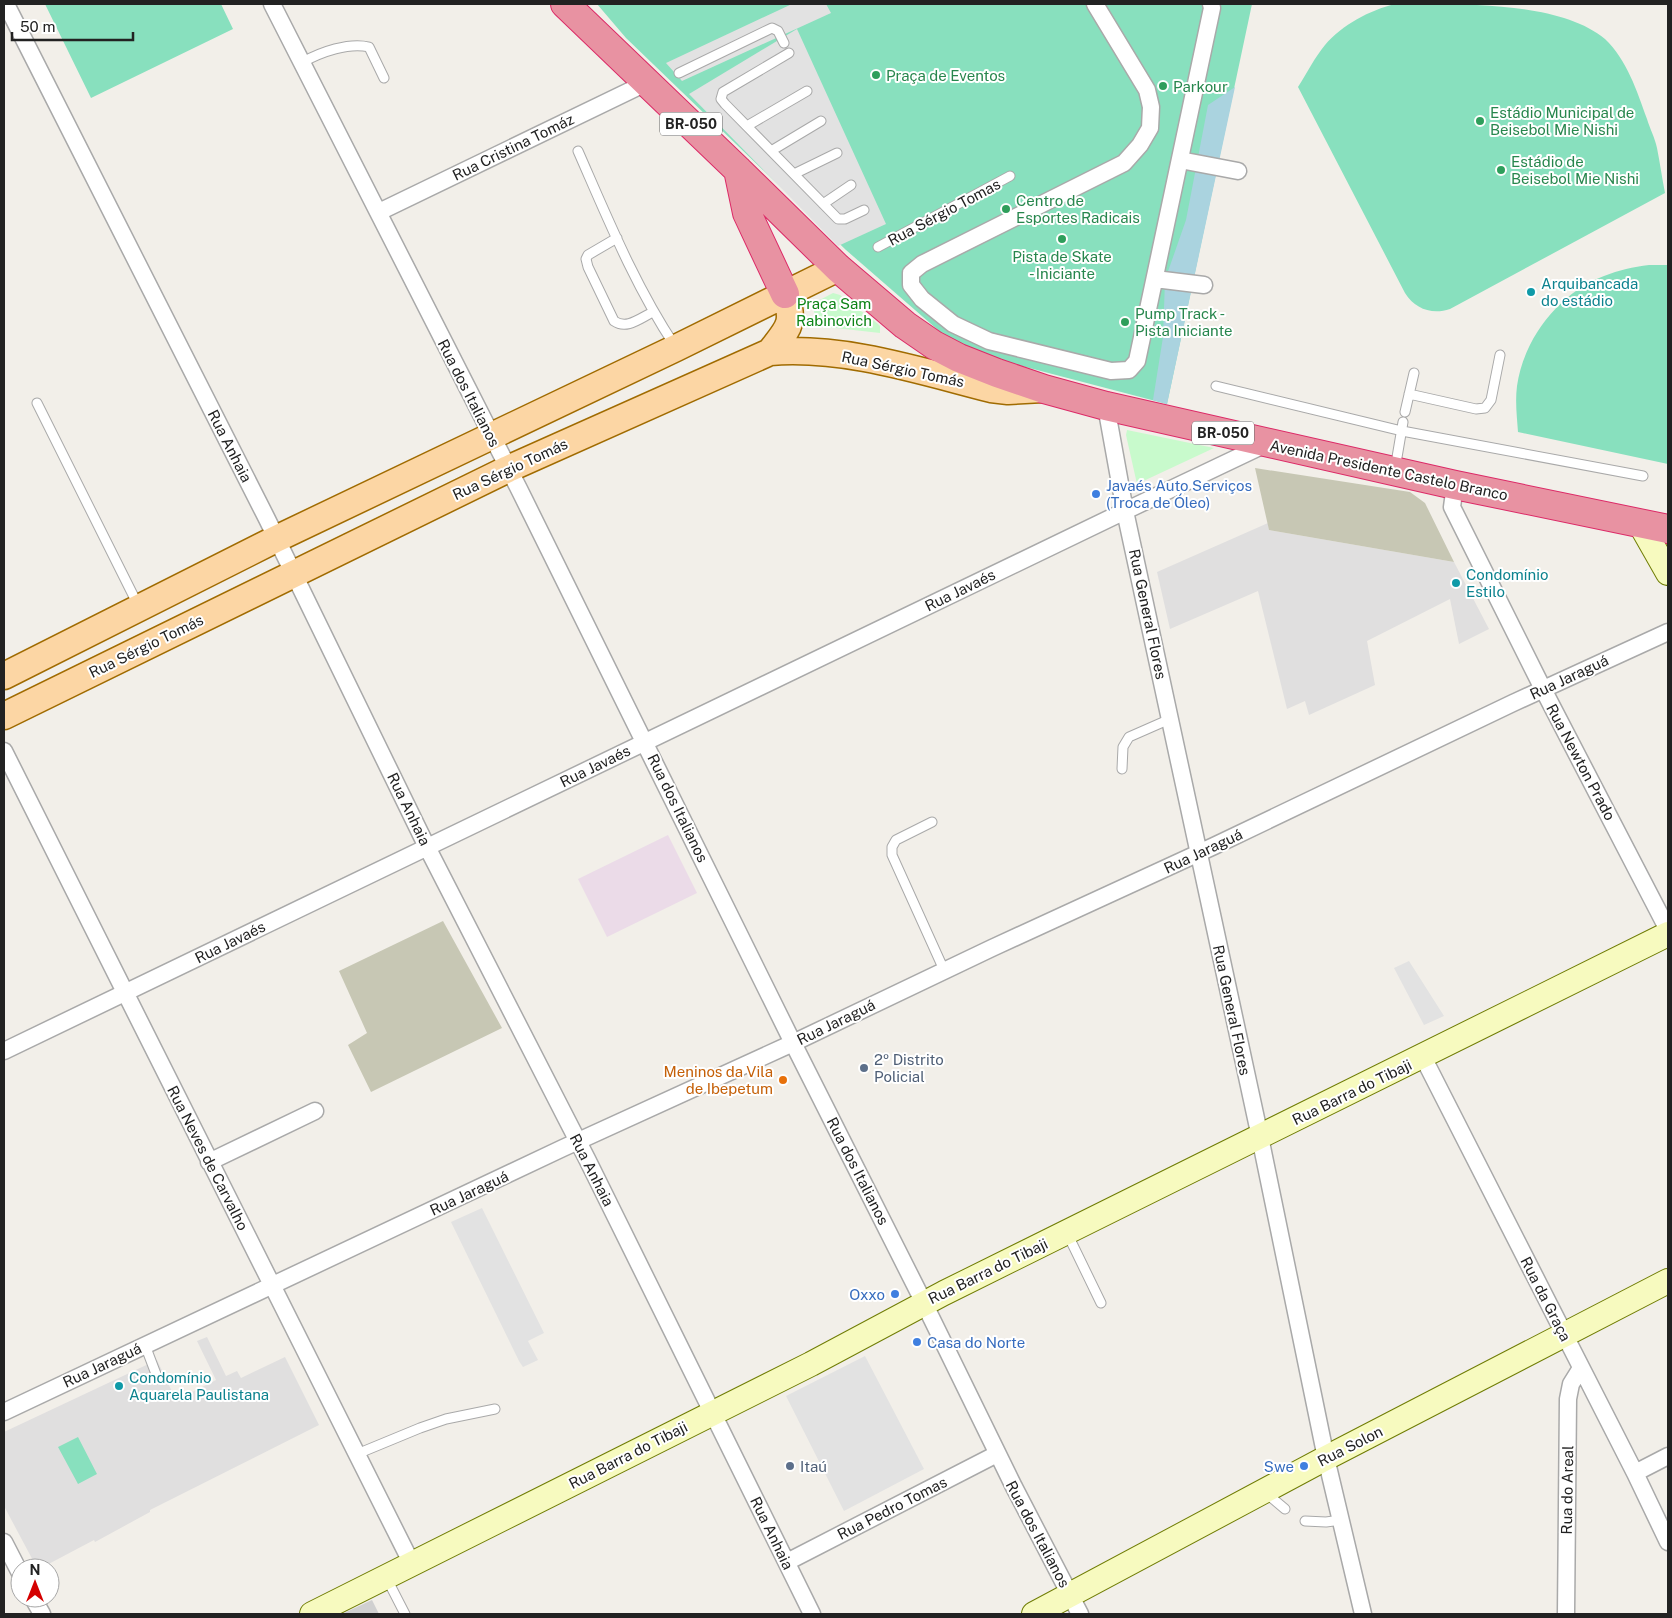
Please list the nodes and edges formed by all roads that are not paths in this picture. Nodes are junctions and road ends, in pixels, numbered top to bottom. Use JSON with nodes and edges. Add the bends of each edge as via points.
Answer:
{"nodes":[{"id":1,"x":272,"y":4,"type":"edge"},
{"id":2,"x":566,"y":4,"type":"edge"},
{"id":3,"x":1095,"y":4,"type":"edge"},
{"id":4,"x":1211,"y":4,"type":"edge"},
{"id":5,"x":6,"y":6,"type":"edge"},
{"id":6,"x":784,"y":43,"type":"dead end"},
{"id":7,"x":789,"y":52,"type":"dead end"},
{"id":8,"x":303,"y":62,"type":"junction"},
{"id":9,"x":679,"y":73,"type":"dead end"},
{"id":10,"x":384,"y":78,"type":"dead end"},
{"id":11,"x":648,"y":82,"type":"junction"},
{"id":12,"x":807,"y":91,"type":"dead end"},
{"id":13,"x":822,"y":121,"type":"dead end"},
{"id":14,"x":747,"y":126,"type":"junction"},
{"id":15,"x":578,"y":151,"type":"dead end"},
{"id":16,"x":771,"y":151,"type":"junction"},
{"id":17,"x":837,"y":153,"type":"dead end"},
{"id":18,"x":1187,"y":161,"type":"junction"},
{"id":19,"x":1231,"y":169,"type":"dead end"},
{"id":20,"x":738,"y":170,"type":"junction"},
{"id":21,"x":794,"y":174,"type":"junction"},
{"id":22,"x":1010,"y":176,"type":"dead end"},
{"id":23,"x":851,"y":185,"type":"dead end"},
{"id":24,"x":823,"y":204,"type":"junction"},
{"id":25,"x":864,"y":210,"type":"dead end"},
{"id":26,"x":379,"y":212,"type":"junction"},
{"id":27,"x":617,"y":238,"type":"junction"},
{"id":28,"x":878,"y":247,"type":"dead end"},
{"id":29,"x":838,"y":268,"type":"junction"},
{"id":30,"x":1158,"y":280,"type":"junction"},
{"id":31,"x":1200,"y":284,"type":"dead end"},
{"id":32,"x":785,"y":294,"type":"junction"},
{"id":33,"x":653,"y":312,"type":"junction"},
{"id":34,"x":676,"y":348,"type":"junction"},
{"id":35,"x":770,"y":352,"type":"junction"},
{"id":36,"x":1500,"y":355,"type":"dead end"},
{"id":37,"x":1414,"y":373,"type":"dead end"},
{"id":38,"x":1216,"y":386,"type":"dead end"},
{"id":39,"x":1044,"y":389,"type":"junction"},
{"id":40,"x":1409,"y":394,"type":"junction"},
{"id":41,"x":37,"y":403,"type":"dead end"},
{"id":42,"x":1106,"y":406,"type":"junction"},
{"id":43,"x":1403,"y":422,"type":"junction"},
{"id":44,"x":491,"y":436,"type":"junction"},
{"id":45,"x":1268,"y":443,"type":"junction"},
{"id":46,"x":508,"y":469,"type":"junction"},
{"id":47,"x":1395,"y":471,"type":"junction"},
{"id":48,"x":1643,"y":476,"type":"dead end"},
{"id":49,"x":1455,"y":485,"type":"junction"},
{"id":50,"x":1125,"y":511,"type":"junction"},
{"id":51,"x":1639,"y":522,"type":"junction"},
{"id":52,"x":1668,"y":528,"type":"edge"},
{"id":53,"x":276,"y":539,"type":"junction"},
{"id":54,"x":1668,"y":573,"type":"edge"},
{"id":55,"x":293,"y":574,"type":"junction"},
{"id":56,"x":140,"y":608,"type":"junction"},
{"id":57,"x":1668,"y":632,"type":"edge"},
{"id":58,"x":4,"y":676,"type":"edge"},
{"id":59,"x":1542,"y":689,"type":"junction"},
{"id":60,"x":4,"y":716,"type":"edge"},
{"id":61,"x":1170,"y":720,"type":"junction"},
{"id":62,"x":645,"y":742,"type":"junction"},
{"id":63,"x":4,"y":751,"type":"edge"},
{"id":64,"x":1122,"y":769,"type":"dead end"},
{"id":65,"x":932,"y":822,"type":"dead end"},
{"id":66,"x":427,"y":847,"type":"junction"},
{"id":67,"x":1199,"y":853,"type":"junction"},
{"id":68,"x":1668,"y":930,"type":"edge"},
{"id":69,"x":1668,"y":934,"type":"edge"},
{"id":70,"x":944,"y":970,"type":"junction"},
{"id":71,"x":126,"y":993,"type":"junction"},
{"id":72,"x":793,"y":1043,"type":"junction"},
{"id":73,"x":4,"y":1052,"type":"edge"},
{"id":74,"x":1423,"y":1057,"type":"junction"},
{"id":75,"x":315,"y":1111,"type":"dead end"},
{"id":76,"x":1260,"y":1137,"type":"junction"},
{"id":77,"x":578,"y":1142,"type":"junction"},
{"id":78,"x":210,"y":1162,"type":"junction"},
{"id":79,"x":1067,"y":1232,"type":"junction"},
{"id":80,"x":1668,"y":1281,"type":"edge"},
{"id":81,"x":272,"y":1285,"type":"junction"},
{"id":82,"x":924,"y":1303,"type":"junction"},
{"id":83,"x":1101,"y":1303,"type":"dead end"},
{"id":84,"x":1564,"y":1336,"type":"junction"},
{"id":85,"x":146,"y":1345,"type":"junction"},
{"id":86,"x":1581,"y":1368,"type":"junction"},
{"id":87,"x":156,"y":1374,"type":"dead end"},
{"id":88,"x":495,"y":1409,"type":"dead end"},
{"id":89,"x":4,"y":1412,"type":"edge"},
{"id":90,"x":713,"y":1412,"type":"junction"},
{"id":91,"x":357,"y":1454,"type":"junction"},
{"id":92,"x":997,"y":1454,"type":"junction"},
{"id":93,"x":1668,"y":1456,"type":"edge"},
{"id":94,"x":1326,"y":1458,"type":"junction"},
{"id":95,"x":1635,"y":1473,"type":"junction"},
{"id":96,"x":1264,"y":1492,"type":"junction"},
{"id":97,"x":1285,"y":1509,"type":"dead end"},
{"id":98,"x":1341,"y":1520,"type":"junction"},
{"id":99,"x":1306,"y":1521,"type":"dead end"},
{"id":100,"x":4,"y":1542,"type":"edge"},
{"id":101,"x":1668,"y":1542,"type":"edge"},
{"id":102,"x":12,"y":1558,"type":"edge"},
{"id":103,"x":787,"y":1562,"type":"junction"},
{"id":104,"x":412,"y":1564,"type":"junction"},
{"id":105,"x":386,"y":1578,"type":"junction"},
{"id":106,"x":1075,"y":1604,"type":"edge"},
{"id":107,"x":312,"y":1614,"type":"edge"},
{"id":108,"x":405,"y":1614,"type":"edge"},
{"id":109,"x":812,"y":1614,"type":"edge"},
{"id":110,"x":1034,"y":1614,"type":"edge"},
{"id":111,"x":1363,"y":1614,"type":"edge"},
{"id":112,"x":1566,"y":1614,"type":"edge"}],
"edges":[{"from":1,"to":8,"type":"street","name":"Rua dos Italianos"},
{"from":2,"to":11,"type":"highway","name":"Avenida Presidente Castelo Branco","number":"BR-050"},
{"from":3,"to":30,"type":"street","via":[[1147,90],[1151,107],[1150,128],[1140,145],[1124,163],[922,264],[911,273],[911,286],[953,324],[989,342],[1111,371],[1129,370],[1137,361]]},
{"from":4,"to":18,"type":"street"},
{"from":5,"to":53,"type":"street","name":"Rua Anhaia"},
{"from":6,"to":9,"type":"lane","via":[[778,30],[772,28]]},
{"from":7,"to":14,"type":"lane","via":[[723,92],[721,99]]},
{"from":8,"to":10,"type":"lane","via":[[322,52],[362,45],[369,47]]},
{"from":8,"to":26,"type":"street","name":"Rua dos Italianos"},
{"from":11,"to":20,"type":"highway","name":"Avenida Presidente Castelo Branco","number":"BR-050"},
{"from":11,"to":26,"type":"street","name":"Rua Cristina Tomáz"},
{"from":12,"to":14,"type":"lane"},
{"from":13,"to":16,"type":"lane"},
{"from":14,"to":16,"type":"lane"},
{"from":15,"to":27,"type":"lane"},
{"from":16,"to":21,"type":"lane"},
{"from":17,"to":21,"type":"lane"},
{"from":18,"to":19,"type":"street"},
{"from":18,"to":30,"type":"street"},
{"from":20,"to":29,"type":"highway","name":"Avenida Presidente Castelo Branco","number":"BR-050"},
{"from":20,"to":32,"type":"highway","via":[[747,213]]},
{"from":21,"to":24,"type":"lane"},
{"from":22,"to":28,"type":"lane","name":"Rua Sérgio Tomas"},
{"from":23,"to":24,"type":"lane"},
{"from":24,"to":25,"type":"lane","via":[[841,220]]},
{"from":26,"to":44,"type":"street","name":"Rua dos Italianos"},
{"from":27,"to":33,"type":"lane"},
{"from":27,"to":33,"type":"lane","via":[[588,255],[586,260],[614,321],[627,325]]},
{"from":29,"to":32,"type":"main road"},
{"from":29,"to":39,"type":"highway","name":"Avenida Presidente Castelo Branco","number":"BR-050","via":[[905,325],[934,345],[959,358]]},
{"from":30,"to":31,"type":"street"},
{"from":32,"to":34,"type":"main road"},
{"from":32,"to":35,"type":"main road","via":[[790,306],[789,327]]},
{"from":33,"to":34,"type":"lane"},
{"from":34,"to":44,"type":"main road"},
{"from":35,"to":39,"type":"main road","name":"Rua Sérgio Tomás","via":[[793,350],[860,358],[991,389]]},
{"from":35,"to":46,"type":"main road","name":"Rua Sérgio Tomás"},
{"from":36,"to":40,"type":"lane","via":[[1491,400],[1485,408],[1476,409]]},
{"from":37,"to":40,"type":"lane"},
{"from":38,"to":43,"type":"lane"},
{"from":39,"to":42,"type":"highway","name":"Avenida Presidente Castelo Branco","number":"BR-050"},
{"from":40,"to":43,"type":"lane"},
{"from":41,"to":56,"type":"lane"},
{"from":42,"to":45,"type":"highway","name":"Avenida Presidente Castelo Branco","number":"BR-050"},
{"from":42,"to":50,"type":"street","name":"Rua General Flores"},
{"from":43,"to":47,"type":"lane"},
{"from":43,"to":48,"type":"lane"},
{"from":44,"to":46,"type":"street","name":"Rua dos Italianos"},
{"from":44,"to":53,"type":"main road"},
{"from":45,"to":47,"type":"highway","name":"Avenida Presidente Castelo Branco","number":"BR-050"},
{"from":45,"to":50,"type":"street","name":"Rua Javaés"},
{"from":46,"to":55,"type":"main road","name":"Rua Sérgio Tomás"},
{"from":46,"to":62,"type":"street","name":"Rua dos Italianos"},
{"from":47,"to":49,"type":"highway","name":"Avenida Presidente Castelo Branco","number":"BR-050"},
{"from":49,"to":51,"type":"highway","name":"Avenida Presidente Castelo Branco","number":"BR-050"},
{"from":49,"to":59,"type":"street","name":"Rua Newton Prado","via":[[1452,507]]},
{"from":50,"to":61,"type":"street","name":"Rua General Flores"},
{"from":50,"to":62,"type":"street","name":"Rua Javaés"},
{"from":51,"to":52,"type":"highway","name":"Avenida Presidente Castelo Branco","number":"BR-050"},
{"from":51,"to":54,"type":"street"},
{"from":53,"to":55,"type":"street","name":"Rua Anhaia"},
{"from":53,"to":56,"type":"main road"},
{"from":55,"to":60,"type":"main road","name":"Rua Sérgio Tomás"},
{"from":55,"to":66,"type":"street","name":"Rua Anhaia"},
{"from":56,"to":58,"type":"main road"},
{"from":57,"to":59,"type":"street","name":"Rua Jaraguá"},
{"from":59,"to":67,"type":"street","name":"Rua Jaraguá"},
{"from":59,"to":68,"type":"street","name":"Rua Newton Prado"},
{"from":61,"to":64,"type":"lane","via":[[1129,737],[1123,747]]},
{"from":61,"to":67,"type":"street","name":"Rua General Flores"},
{"from":62,"to":66,"type":"street","name":"Rua Javaés"},
{"from":62,"to":72,"type":"street","name":"Rua dos Italianos"},
{"from":63,"to":71,"type":"street","name":"Rua Neves de Carvalho"},
{"from":65,"to":70,"type":"lane","via":[[896,840],[892,855]]},
{"from":66,"to":71,"type":"street","name":"Rua Javaés"},
{"from":66,"to":77,"type":"street","name":"Rua Anhaia"},
{"from":67,"to":70,"type":"street","name":"Rua Jaraguá"},
{"from":67,"to":76,"type":"street","name":"Rua General Flores"},
{"from":69,"to":74,"type":"street","name":"Rua Barra do Tibaji"},
{"from":70,"to":72,"type":"street","name":"Rua Jaraguá"},
{"from":71,"to":73,"type":"street","name":"Rua Javaés"},
{"from":71,"to":78,"type":"street","name":"Rua Neves de Carvalho"},
{"from":72,"to":77,"type":"street","name":"Rua Jaraguá"},
{"from":72,"to":82,"type":"street","name":"Rua dos Italianos"},
{"from":74,"to":76,"type":"street","name":"Rua Barra do Tibaji"},
{"from":74,"to":84,"type":"street","name":"Rua da Graça"},
{"from":75,"to":78,"type":"street"},
{"from":76,"to":79,"type":"street","name":"Rua Barra do Tibaji"},
{"from":76,"to":94,"type":"street","name":"Rua General Flores"},
{"from":77,"to":81,"type":"street","name":"Rua Jaraguá"},
{"from":77,"to":90,"type":"street","name":"Rua Anhaia"},
{"from":78,"to":81,"type":"street","name":"Rua Neves de Carvalho"},
{"from":79,"to":82,"type":"street","name":"Rua Barra do Tibaji"},
{"from":79,"to":83,"type":"lane"},
{"from":80,"to":84,"type":"street","name":"Rua Solon"},
{"from":81,"to":85,"type":"street","name":"Rua Jaraguá"},
{"from":81,"to":91,"type":"street","name":"Rua Neves de Carvalho"},
{"from":82,"to":90,"type":"street","name":"Rua Barra do Tibaji"},
{"from":82,"to":92,"type":"street","name":"Rua dos Italianos"},
{"from":84,"to":86,"type":"street","name":"Rua da Graça"},
{"from":84,"to":94,"type":"street","name":"Rua Solon"},
{"from":85,"to":87,"type":"lane"},
{"from":85,"to":89,"type":"street","name":"Rua Jaraguá"},
{"from":86,"to":95,"type":"street","name":"Rua da Graça"},
{"from":86,"to":112,"type":"street","name":"Rua do Areal","via":[[1571,1384],[1568,1399]]},
{"from":88,"to":91,"type":"lane","via":[[446,1419]]},
{"from":90,"to":103,"type":"street","name":"Rua Anhaia"},
{"from":90,"to":104,"type":"street","name":"Rua Barra do Tibaji"},
{"from":91,"to":104,"type":"street","name":"Rua Neves de Carvalho"},
{"from":92,"to":103,"type":"street","name":"Rua Pedro Tomas"},
{"from":92,"to":106,"type":"street","name":"Rua dos Italianos"},
{"from":93,"to":95,"type":"street"},
{"from":94,"to":96,"type":"street","name":"Rua Solon"},
{"from":94,"to":98,"type":"street","name":"Rua General Flores"},
{"from":95,"to":101,"type":"street","name":"Rua da Graça"},
{"from":96,"to":97,"type":"lane"},
{"from":96,"to":106,"type":"street","name":"Rua Solon"},
{"from":98,"to":99,"type":"lane"},
{"from":98,"to":111,"type":"street","name":"Rua General Flores"},
{"from":100,"to":102,"type":"street"},
{"from":103,"to":109,"type":"street","name":"Rua Anhaia"},
{"from":104,"to":105,"type":"street","name":"Rua Barra do Tibaji"},
{"from":105,"to":107,"type":"street","name":"Rua Barra do Tibaji"},
{"from":105,"to":108,"type":"lane"},
{"from":106,"to":110,"type":"street","name":"Rua Solon"}]}
